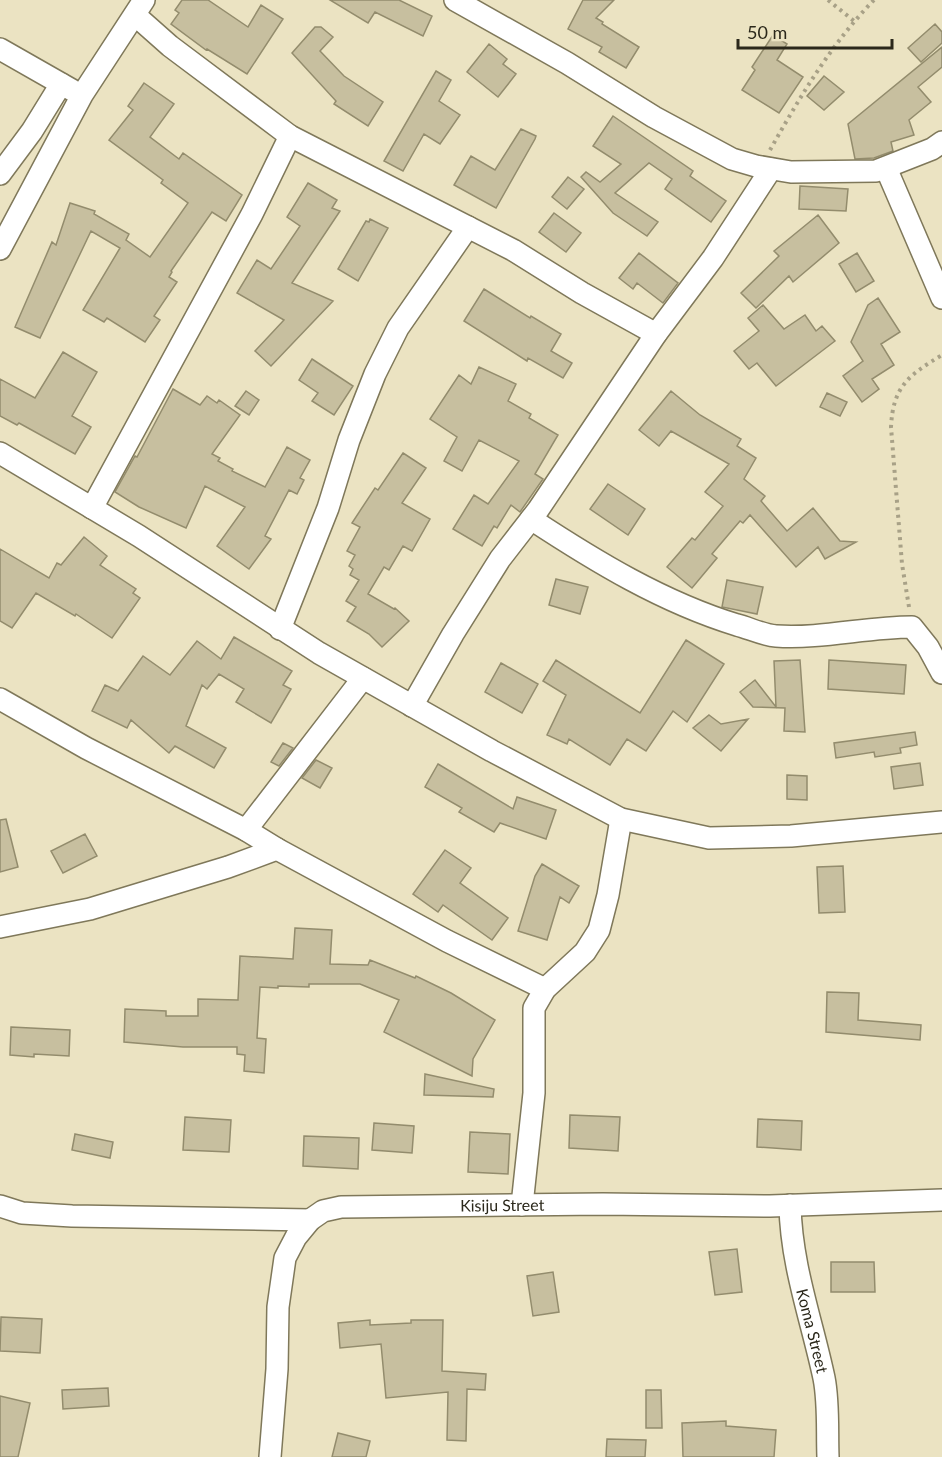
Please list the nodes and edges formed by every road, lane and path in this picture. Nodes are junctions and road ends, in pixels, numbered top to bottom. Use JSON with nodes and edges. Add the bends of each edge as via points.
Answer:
{"nodes":[{"id":1,"x":455,"y":0,"type":"edge"},
{"id":2,"x":828,"y":0,"type":"edge"},
{"id":3,"x":874,"y":0,"type":"edge"},
{"id":4,"x":139,"y":7,"type":"edge"},
{"id":5,"x":854,"y":21,"type":"junction"},
{"id":6,"x":0,"y":49,"type":"edge"},
{"id":7,"x":62,"y":84,"type":"junction"},
{"id":8,"x":82,"y":95,"type":"junction"},
{"id":9,"x":290,"y":136,"type":"junction"},
{"id":10,"x":942,"y":142,"type":"edge"},
{"id":11,"x":766,"y":168,"type":"junction"},
{"id":12,"x":886,"y":168,"type":"junction"},
{"id":13,"x":0,"y":174,"type":"edge"},
{"id":14,"x":468,"y":227,"type":"junction"},
{"id":15,"x":0,"y":249,"type":"edge"},
{"id":16,"x":942,"y":298,"type":"edge"},
{"id":17,"x":656,"y":334,"type":"junction"},
{"id":18,"x":942,"y":355,"type":"edge"},
{"id":19,"x":0,"y":453,"type":"edge"},
{"id":20,"x":92,"y":508,"type":"junction"},
{"id":21,"x":531,"y":519,"type":"junction"},
{"id":22,"x":912,"y":627,"type":"junction"},
{"id":23,"x":280,"y":628,"type":"junction"},
{"id":24,"x":942,"y":673,"type":"edge"},
{"id":25,"x":363,"y":678,"type":"junction"},
{"id":26,"x":0,"y":699,"type":"edge"},
{"id":27,"x":412,"y":706,"type":"junction"},
{"id":28,"x":621,"y":819,"type":"junction"},
{"id":29,"x":942,"y":822,"type":"edge"},
{"id":30,"x":246,"y":830,"type":"junction"},
{"id":31,"x":276,"y":849,"type":"junction"},
{"id":32,"x":0,"y":927,"type":"edge"},
{"id":33,"x":545,"y":988,"type":"junction"},
{"id":34,"x":942,"y":1200,"type":"edge"},
{"id":35,"x":522,"y":1205,"type":"junction"},
{"id":36,"x":790,"y":1205,"type":"junction"},
{"id":37,"x":0,"y":1206,"type":"edge"},
{"id":38,"x":310,"y":1220,"type":"junction"},
{"id":39,"x":270,"y":1457,"type":"edge"},
{"id":40,"x":828,"y":1457,"type":"edge"}],
"edges":[{"from":1,"to":11,"type":"street","via":[[675,129],[732,159]]},
{"from":2,"to":5,"type":"path"},
{"from":3,"to":5,"type":"path"},
{"from":4,"to":8,"type":"street"},
{"from":4,"to":9,"type":"street","via":[[170,46]]},
{"from":5,"to":11,"type":"path","via":[[777,136]]},
{"from":6,"to":7,"type":"street"},
{"from":7,"to":8,"type":"street"},
{"from":7,"to":13,"type":"street"},
{"from":8,"to":15,"type":"street"},
{"from":9,"to":14,"type":"street"},
{"from":9,"to":20,"type":"street","via":[[221,273]]},
{"from":10,"to":12,"type":"street"},
{"from":11,"to":12,"type":"street","via":[[846,172]]},
{"from":11,"to":17,"type":"street","via":[[713,258]]},
{"from":12,"to":16,"type":"street"},
{"from":14,"to":17,"type":"street"},
{"from":14,"to":23,"type":"street","via":[[398,328],[375,374]]},
{"from":17,"to":21,"type":"street"},
{"from":18,"to":22,"type":"path","via":[[911,375],[897,393],[892,410],[902,564]]},
{"from":19,"to":20,"type":"street"},
{"from":20,"to":23,"type":"street"},
{"from":21,"to":22,"type":"street","via":[[571,546],[662,596],[773,636],[809,637]]},
{"from":21,"to":27,"type":"street","via":[[494,568]]},
{"from":22,"to":24,"type":"street"},
{"from":23,"to":25,"type":"street"},
{"from":25,"to":27,"type":"street"},
{"from":25,"to":30,"type":"street"},
{"from":26,"to":30,"type":"street"},
{"from":27,"to":28,"type":"street"},
{"from":28,"to":29,"type":"street","via":[[709,838],[791,836]]},
{"from":28,"to":33,"type":"street","via":[[599,930],[585,952]]},
{"from":30,"to":31,"type":"street"},
{"from":31,"to":32,"type":"street","via":[[90,909]]},
{"from":31,"to":33,"type":"street","via":[[447,941]]},
{"from":33,"to":35,"type":"street","via":[[534,1008],[534,1093]]},
{"from":34,"to":36,"type":"street","name":"Kisiju Street"},
{"from":35,"to":36,"type":"street","name":"Kisiju Street"},
{"from":35,"to":38,"type":"street","name":"Kisiju Street","via":[[341,1207],[323,1211]]},
{"from":36,"to":40,"type":"street","name":"Koma Street","via":[[803,1299],[824,1381]]},
{"from":37,"to":38,"type":"street","via":[[22,1213],[72,1216]]},
{"from":38,"to":39,"type":"street","name":"Kisiju Street","via":[[285,1258],[278,1307]]}]}
